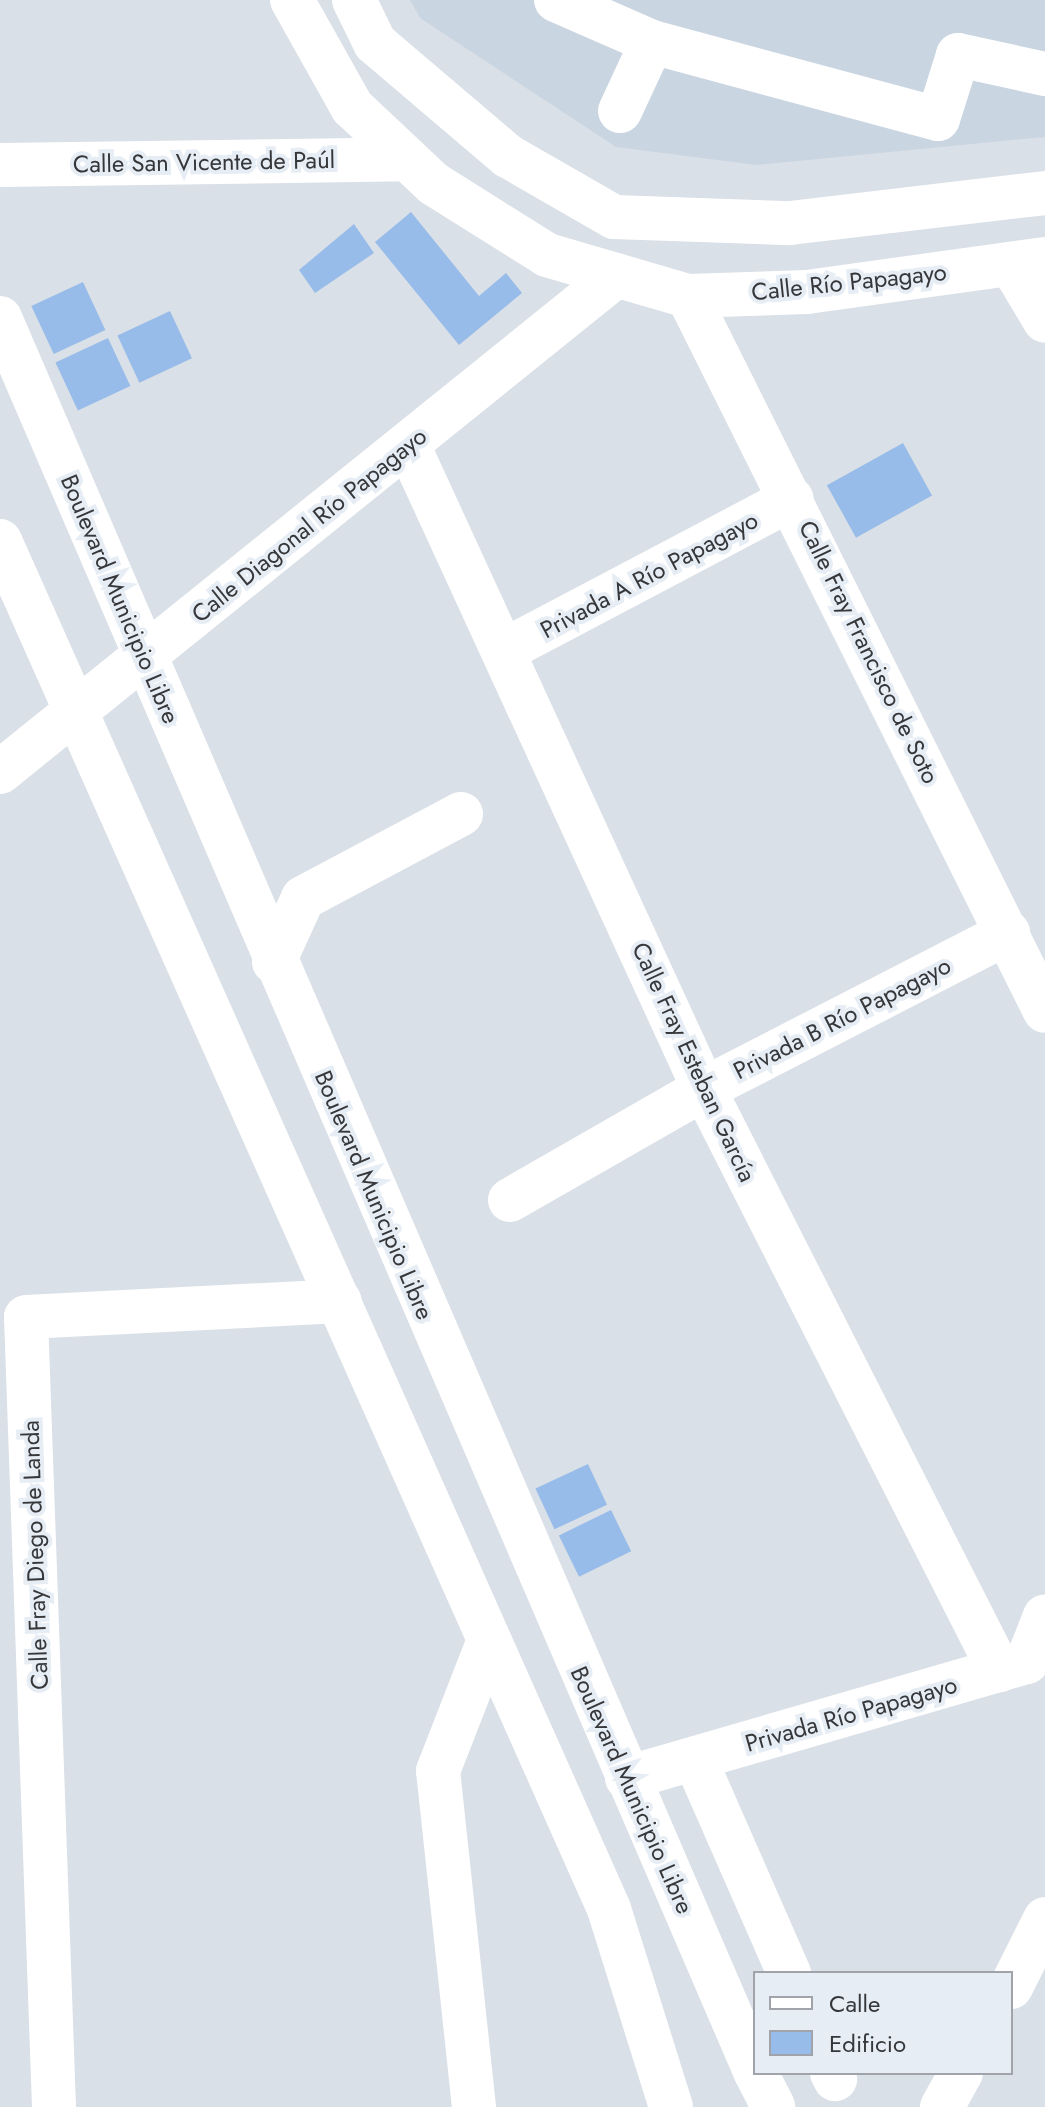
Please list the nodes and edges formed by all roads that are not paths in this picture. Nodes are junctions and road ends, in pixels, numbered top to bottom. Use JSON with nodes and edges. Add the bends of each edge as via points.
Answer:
{"nodes":[{"id":1,"x":292,"y":0,"type":"edge"},
{"id":2,"x":354,"y":0,"type":"edge"},
{"id":3,"x":556,"y":0,"type":"edge"},
{"id":4,"x":652,"y":42,"type":"junction"},
{"id":5,"x":1045,"y":74,"type":"edge"},
{"id":6,"x":620,"y":111,"type":"dead end"},
{"id":7,"x":407,"y":159,"type":"junction"},
{"id":8,"x":0,"y":165,"type":"edge"},
{"id":9,"x":1045,"y":193,"type":"edge"},
{"id":10,"x":1028,"y":261,"type":"edge"},
{"id":11,"x":617,"y":275,"type":"junction"},
{"id":12,"x":688,"y":296,"type":"junction"},
{"id":13,"x":0,"y":318,"type":"edge"},
{"id":14,"x":1045,"y":321,"type":"edge"},
{"id":15,"x":408,"y":445,"type":"junction"},
{"id":16,"x":792,"y":499,"type":"junction"},
{"id":17,"x":0,"y":541,"type":"edge"},
{"id":18,"x":505,"y":650,"type":"junction"},
{"id":19,"x":145,"y":659,"type":"junction"},
{"id":20,"x":77,"y":714,"type":"junction"},
{"id":21,"x":0,"y":772,"type":"edge"},
{"id":22,"x":461,"y":814,"type":"dead end"},
{"id":23,"x":238,"y":878,"type":"junction"},
{"id":24,"x":303,"y":898,"type":"junction"},
{"id":25,"x":1008,"y":933,"type":"junction"},
{"id":26,"x":274,"y":962,"type":"junction"},
{"id":27,"x":1045,"y":1011,"type":"edge"},
{"id":28,"x":704,"y":1089,"type":"junction"},
{"id":29,"x":510,"y":1200,"type":"dead end"},
{"id":30,"x":340,"y":1301,"type":"junction"},
{"id":31,"x":1045,"y":1616,"type":"edge"},
{"id":32,"x":488,"y":1643,"type":"junction"},
{"id":33,"x":999,"y":1670,"type":"junction"},
{"id":34,"x":695,"y":1759,"type":"junction"},
{"id":35,"x":627,"y":1778,"type":"junction"},
{"id":36,"x":1045,"y":1919,"type":"edge"},
{"id":37,"x":788,"y":1971,"type":"edge"},
{"id":38,"x":1027,"y":1974,"type":"edge"},
{"id":39,"x":753,"y":2065,"type":"edge"},
{"id":40,"x":757,"y":2075,"type":"edge"},
{"id":41,"x":960,"y":2075,"type":"edge"},
{"id":42,"x":54,"y":2107,"type":"edge"},
{"id":43,"x":474,"y":2107,"type":"edge"},
{"id":44,"x":671,"y":2107,"type":"edge"},
{"id":45,"x":773,"y":2107,"type":"edge"},
{"id":46,"x":942,"y":2107,"type":"edge"}],
"edges":[{"from":1,"to":7,"type":"street","name":"Calle Río Papagayo","via":[[352,107]]},
{"from":2,"to":9,"type":"street","via":[[375,43],[508,156],[614,217],[790,223]]},
{"from":3,"to":4,"type":"street"},
{"from":4,"to":5,"type":"street","via":[[938,119],[958,55]]},
{"from":4,"to":6,"type":"street"},
{"from":7,"to":8,"type":"street","name":"Calle San Vicente de Paúl"},
{"from":7,"to":11,"type":"street","name":"Calle Río Papagayo","via":[[434,184],[547,255]]},
{"from":10,"to":12,"type":"street","name":"Calle Río Papagayo","via":[[807,292]]},
{"from":10,"to":14,"type":"street"},
{"from":11,"to":12,"type":"street","name":"Calle Río Papagayo"},
{"from":11,"to":15,"type":"street","name":"Calle Diagonal Río Papagayo"},
{"from":12,"to":16,"type":"street","name":"Calle Fray Francisco de Soto"},
{"from":13,"to":19,"type":"street","name":"Boulevard Municipio Libre"},
{"from":15,"to":18,"type":"street","name":"Calle Fray Esteban García"},
{"from":15,"to":19,"type":"street","name":"Calle Diagonal Río Papagayo"},
{"from":16,"to":18,"type":"street","name":"Privada A Río Papagayo"},
{"from":16,"to":25,"type":"street","name":"Calle Fray Francisco de Soto"},
{"from":17,"to":20,"type":"street"},
{"from":18,"to":28,"type":"street","name":"Calle Fray Esteban García"},
{"from":19,"to":20,"type":"street","name":"Calle Diagonal Río Papagayo"},
{"from":19,"to":23,"type":"street","name":"Boulevard Municipio Libre"},
{"from":20,"to":21,"type":"street","name":"Calle Diagonal Río Papagayo"},
{"from":20,"to":30,"type":"street"},
{"from":22,"to":24,"type":"street"},
{"from":23,"to":24,"type":"street"},
{"from":23,"to":26,"type":"street","name":"Boulevard Municipio Libre"},
{"from":24,"to":26,"type":"street"},
{"from":25,"to":27,"type":"street","name":"Calle Fray Francisco de Soto"},
{"from":25,"to":28,"type":"street","name":"Privada B Río Papagayo"},
{"from":26,"to":35,"type":"street","name":"Boulevard Municipio Libre"},
{"from":28,"to":29,"type":"street","name":"Privada B Río Papagayo"},
{"from":28,"to":33,"type":"street","name":"Calle Fray Esteban García"},
{"from":30,"to":32,"type":"street"},
{"from":30,"to":42,"type":"street","name":"Calle Fray Diego de Landa","via":[[26,1317]]},
{"from":31,"to":33,"type":"street","name":"Privada Río Papagayo","via":[[1027,1662]]},
{"from":32,"to":43,"type":"street","via":[[438,1771]]},
{"from":32,"to":44,"type":"street","via":[[609,1909]]},
{"from":33,"to":34,"type":"street","name":"Privada Río Papagayo"},
{"from":34,"to":35,"type":"street","name":"Privada Río Papagayo"},
{"from":34,"to":37,"type":"street"},
{"from":35,"to":39,"type":"street","name":"Boulevard Municipio Libre"},
{"from":36,"to":38,"type":"street"},
{"from":40,"to":45,"type":"street","name":"Boulevard Municipio Libre"},
{"from":41,"to":46,"type":"street"}]}
